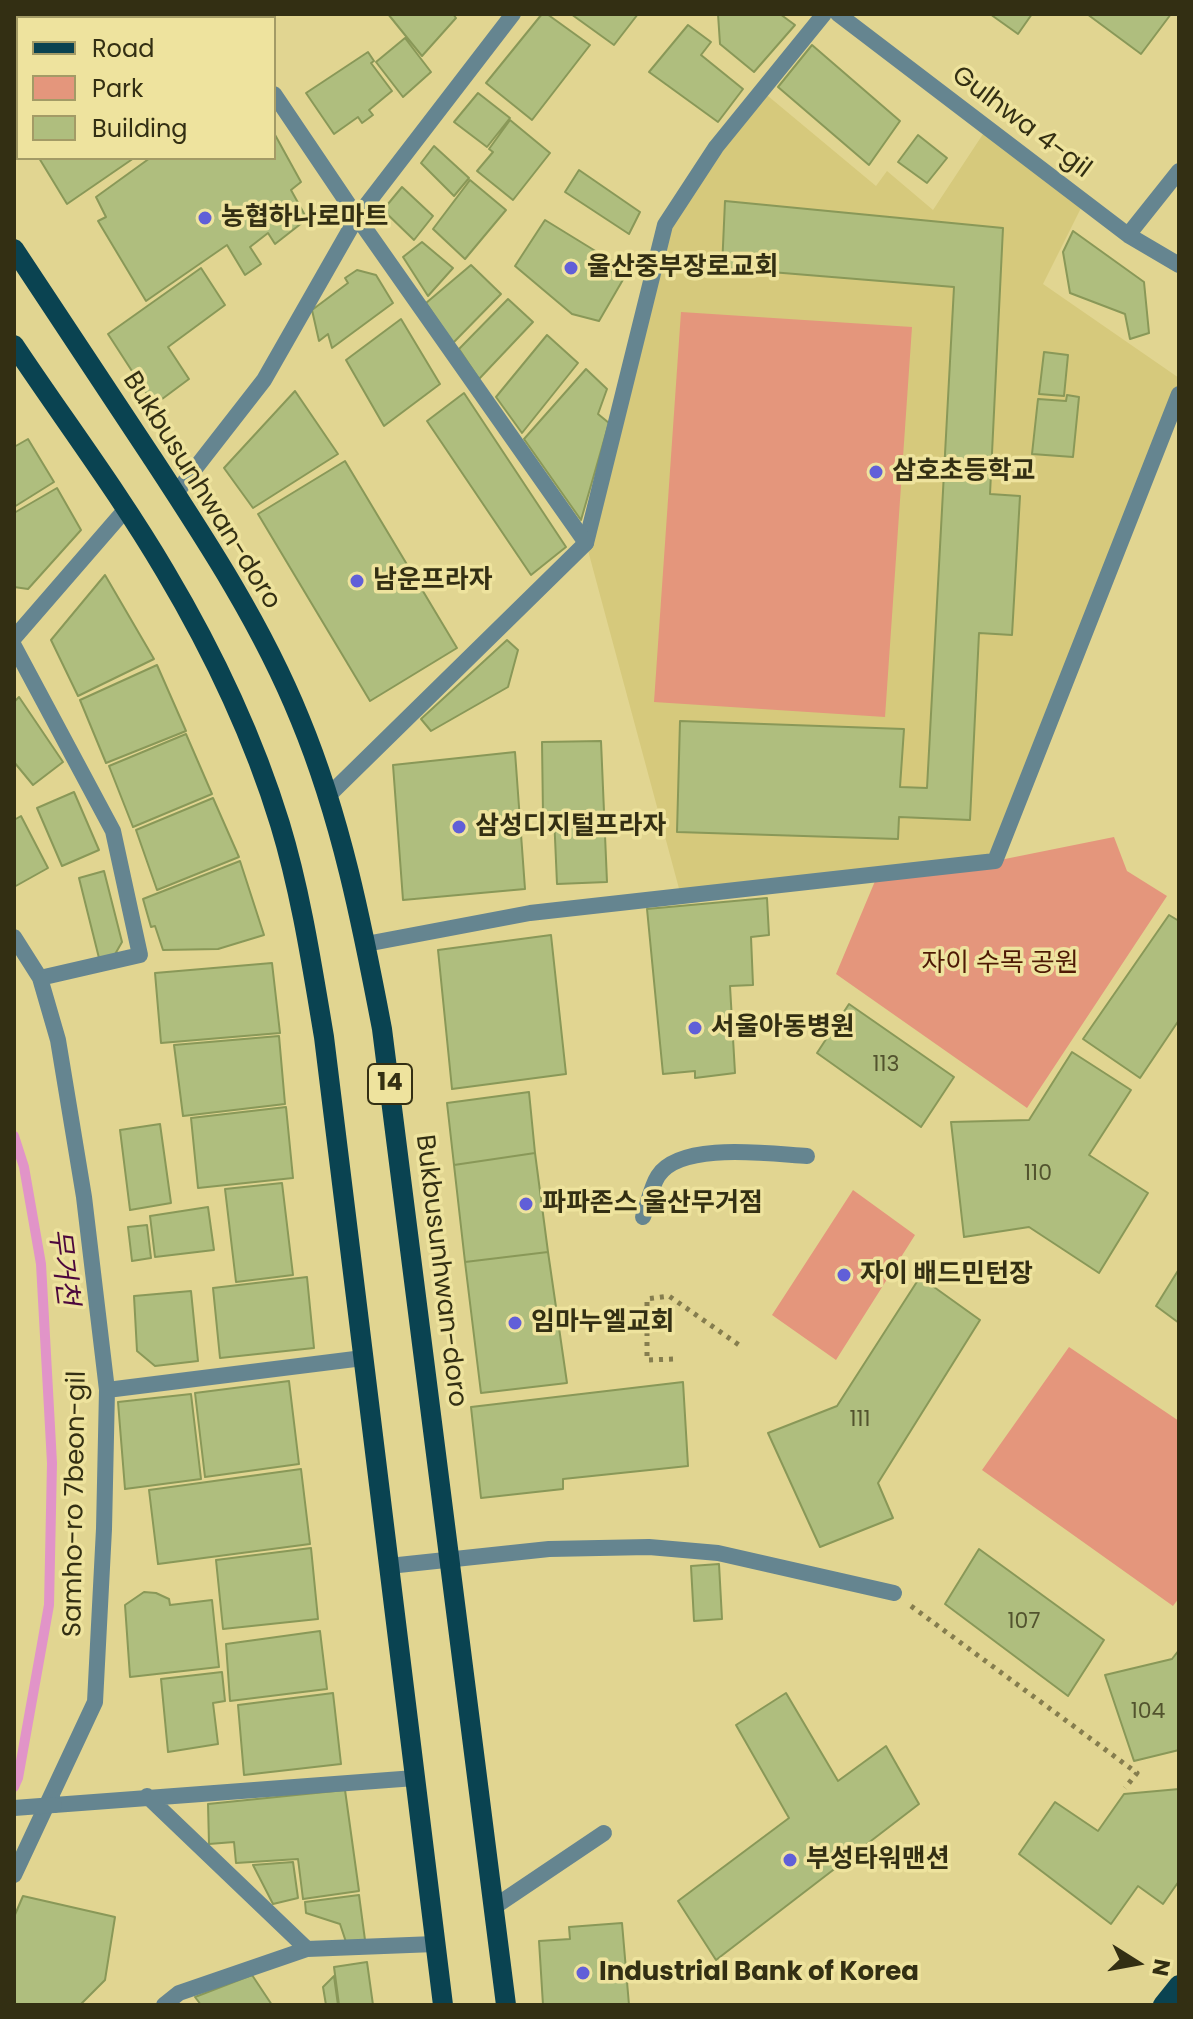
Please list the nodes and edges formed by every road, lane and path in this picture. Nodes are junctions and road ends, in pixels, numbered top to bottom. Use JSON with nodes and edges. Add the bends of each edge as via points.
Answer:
{"nodes":[{"id":1,"x":513,"y":14,"type":"edge"},
{"id":2,"x":824,"y":14,"type":"edge"},
{"id":3,"x":838,"y":14,"type":"edge"},
{"id":4,"x":276,"y":97,"type":"edge"},
{"id":5,"x":1179,"y":171,"type":"edge"},
{"id":6,"x":357,"y":217,"type":"junction"},
{"id":7,"x":1128,"y":235,"type":"junction"},
{"id":8,"x":14,"y":249,"type":"edge"},
{"id":9,"x":1179,"y":265,"type":"edge"},
{"id":10,"x":14,"y":345,"type":"edge"},
{"id":11,"x":1179,"y":394,"type":"edge"},
{"id":12,"x":176,"y":493,"type":"junction"},
{"id":13,"x":125,"y":510,"type":"junction"},
{"id":14,"x":586,"y":543,"type":"junction"},
{"id":15,"x":14,"y":638,"type":"edge"},
{"id":16,"x":14,"y":646,"type":"edge"},
{"id":17,"x":328,"y":796,"type":"junction"},
{"id":18,"x":14,"y":937,"type":"edge"},
{"id":19,"x":366,"y":944,"type":"junction"},
{"id":20,"x":40,"y":978,"type":"junction"},
{"id":21,"x":807,"y":1156,"type":"dead end"},
{"id":22,"x":643,"y":1217,"type":"dead end"},
{"id":23,"x":739,"y":1345,"type":"dead end"},
{"id":24,"x":363,"y":1358,"type":"junction"},
{"id":25,"x":673,"y":1359,"type":"dead end"},
{"id":26,"x":107,"y":1390,"type":"junction"},
{"id":27,"x":451,"y":1560,"type":"junction"},
{"id":28,"x":389,"y":1566,"type":"junction"},
{"id":29,"x":894,"y":1593,"type":"joint"},
{"id":30,"x":415,"y":1778,"type":"junction"},
{"id":31,"x":1125,"y":1788,"type":"dead end"},
{"id":32,"x":147,"y":1796,"type":"junction"},
{"id":33,"x":14,"y":1808,"type":"edge"},
{"id":34,"x":604,"y":1833,"type":"dead end"},
{"id":35,"x":14,"y":1875,"type":"edge"},
{"id":36,"x":494,"y":1907,"type":"junction"},
{"id":37,"x":435,"y":1944,"type":"junction"},
{"id":38,"x":307,"y":1949,"type":"junction"},
{"id":39,"x":1179,"y":1985,"type":"edge"},
{"id":40,"x":164,"y":2005,"type":"edge"},
{"id":41,"x":442,"y":2005,"type":"edge"},
{"id":42,"x":506,"y":2005,"type":"edge"},
{"id":43,"x":1163,"y":2005,"type":"edge"}],
"edges":[{"from":1,"to":6,"type":"street"},
{"from":2,"to":14,"type":"street","via":[[716,147],[665,225]]},
{"from":3,"to":7,"type":"street","name":"Gulhwa 4-gil"},
{"from":4,"to":6,"type":"street"},
{"from":5,"to":7,"type":"street"},
{"from":6,"to":12,"type":"street","via":[[264,380]]},
{"from":6,"to":14,"type":"street"},
{"from":7,"to":9,"type":"street","name":"Gulhwa 4-gil"},
{"from":8,"to":12,"type":"main road","name":"Bukbusunhwan-doro","number":"14"},
{"from":10,"to":13,"type":"main road","number":"14"},
{"from":11,"to":19,"type":"street","via":[[995,861],[530,913]]},
{"from":12,"to":17,"type":"main road","name":"Bukbusunhwan-doro","number":"14","via":[[259,633],[300,718]]},
{"from":13,"to":15,"type":"street"},
{"from":13,"to":24,"type":"main road","number":"14","via":[[213,661],[280,825],[324,1037]]},
{"from":14,"to":17,"type":"street"},
{"from":16,"to":20,"type":"street","via":[[113,831],[140,955]]},
{"from":17,"to":19,"type":"main road","name":"Bukbusunhwan-doro","number":"14"},
{"from":18,"to":20,"type":"street","name":"Samho-ro 7beon-gil"},
{"from":19,"to":27,"type":"main road","name":"Bukbusunhwan-doro","number":"14","via":[[382,1029]]},
{"from":20,"to":26,"type":"street","name":"Samho-ro 7beon-gil","via":[[58,1040],[84,1197]]},
{"from":21,"to":22,"type":"street","via":[[735,1151],[686,1155],[659,1174]]},
{"from":23,"to":25,"type":"path","via":[[669,1296],[647,1299],[647,1360]]},
{"from":24,"to":26,"type":"street"},
{"from":24,"to":28,"type":"main road","number":"14"},
{"from":26,"to":35,"type":"street","name":"Samho-ro 7beon-gil","via":[[95,1702]]},
{"from":27,"to":28,"type":"street"},
{"from":27,"to":29,"type":"street","via":[[549,1549],[649,1547],[718,1553]]},
{"from":27,"to":36,"type":"main road","name":"Bukbusunhwan-doro","number":"14"},
{"from":28,"to":30,"type":"main road","number":"14"},
{"from":29,"to":31,"type":"path","via":[[1137,1773]]},
{"from":30,"to":32,"type":"street"},
{"from":30,"to":37,"type":"main road","number":"14"},
{"from":32,"to":33,"type":"street","bridge":true},
{"from":32,"to":38,"type":"street"},
{"from":34,"to":36,"type":"street"},
{"from":36,"to":42,"type":"main road","name":"Bukbusunhwan-doro","number":"14"},
{"from":37,"to":38,"type":"street"},
{"from":37,"to":41,"type":"main road","number":"14"},
{"from":38,"to":40,"type":"street","via":[[179,1993]]},
{"from":39,"to":43,"type":"main road"}]}
